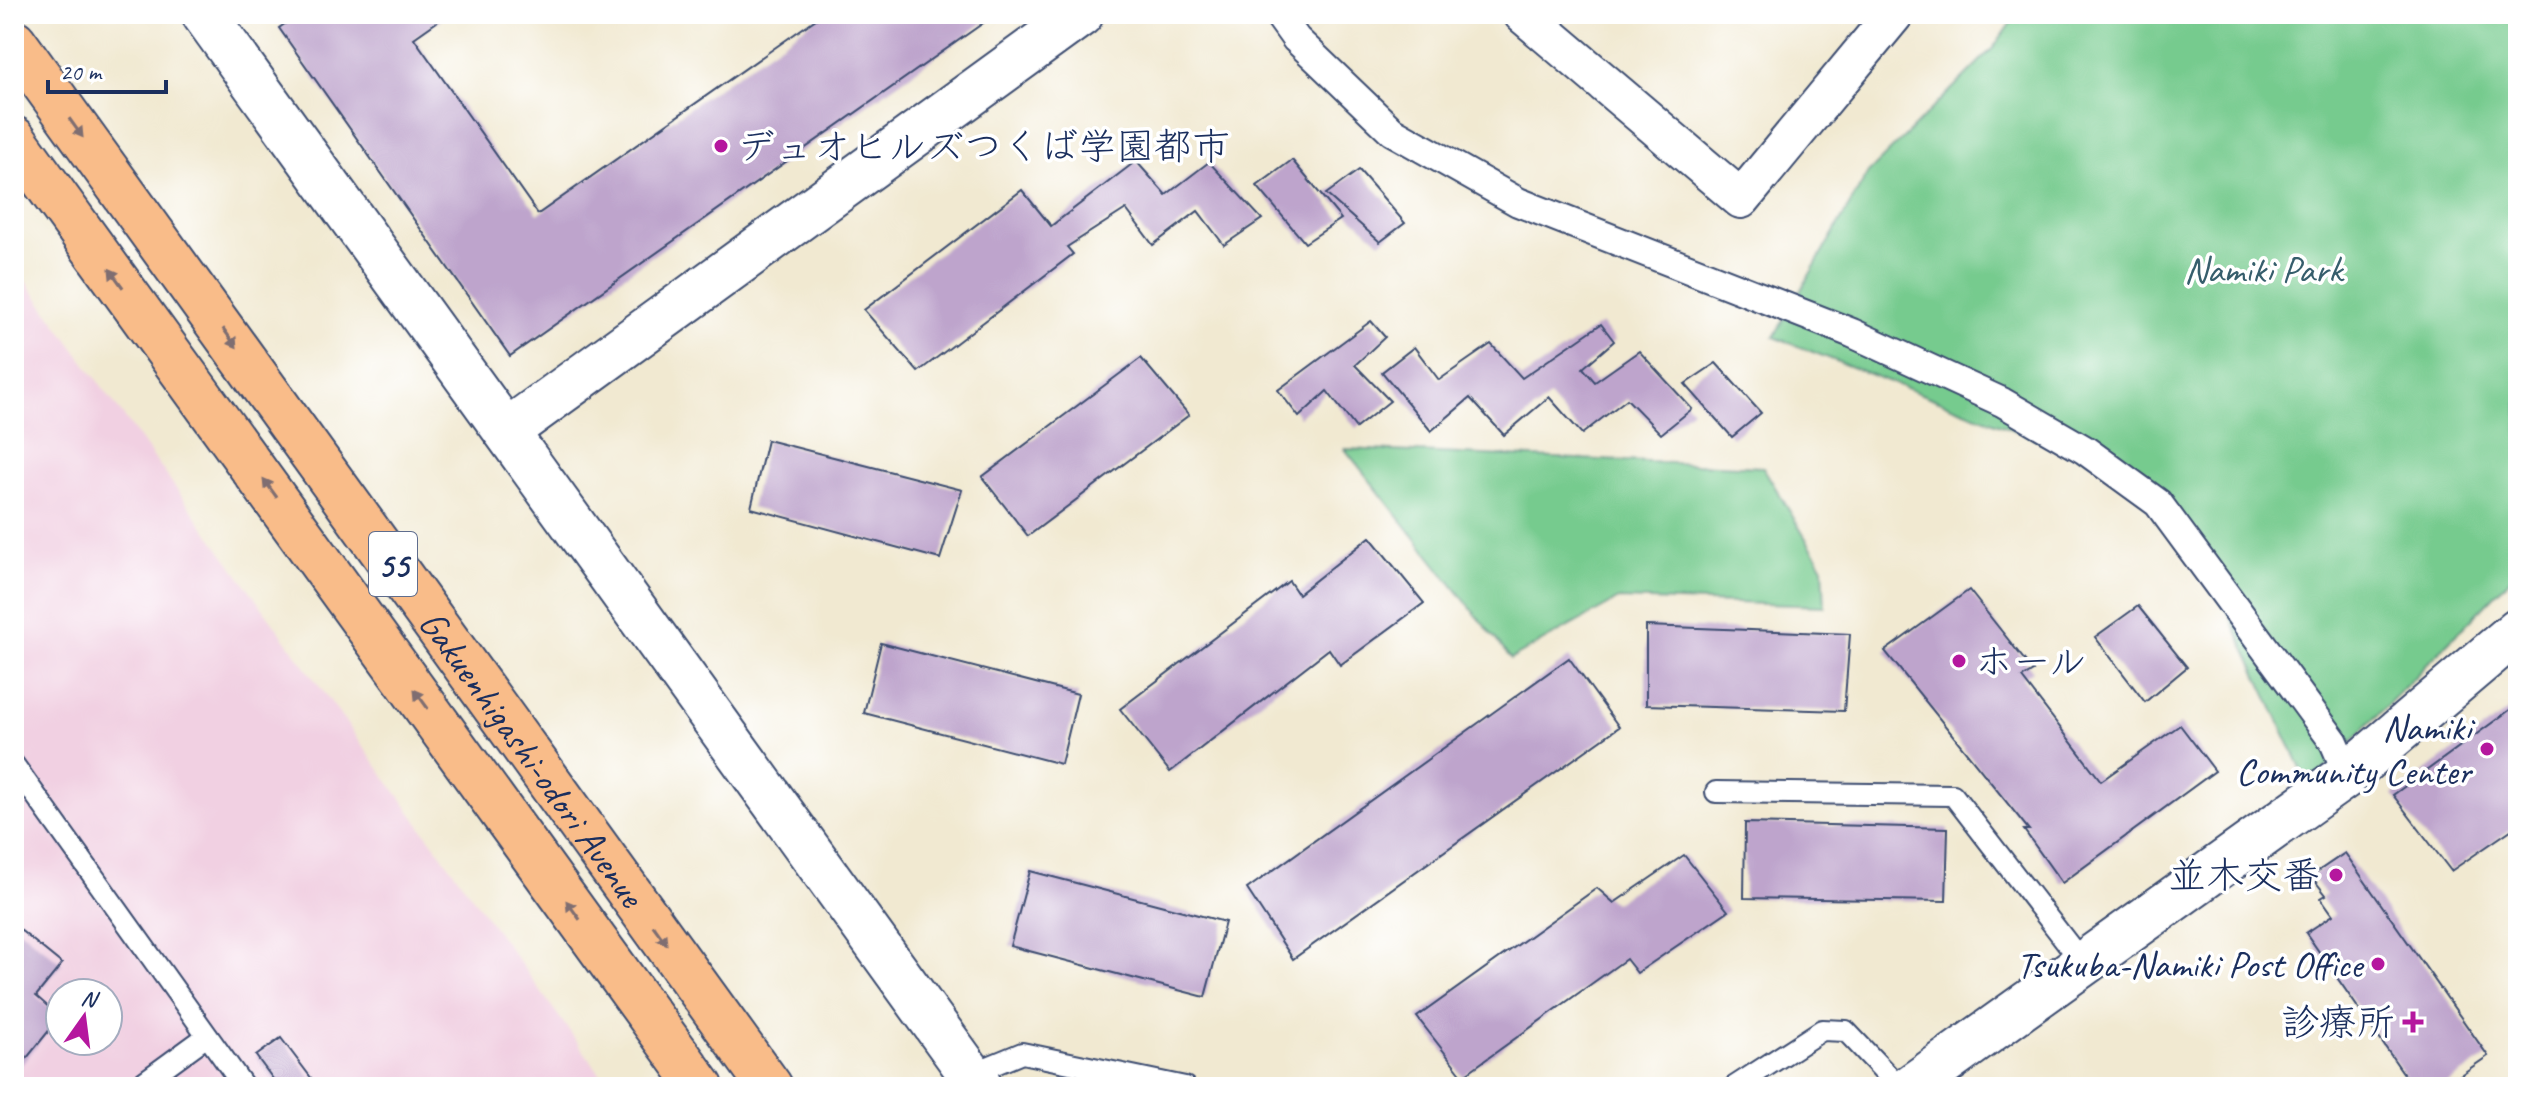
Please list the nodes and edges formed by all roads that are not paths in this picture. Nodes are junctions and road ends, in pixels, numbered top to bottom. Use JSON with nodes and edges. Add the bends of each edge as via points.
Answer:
{"nodes":[{"id":1,"x":204,"y":14,"type":"edge"},
{"id":2,"x":1081,"y":14,"type":"edge"},
{"id":3,"x":1278,"y":14,"type":"edge"},
{"id":4,"x":1523,"y":14,"type":"edge"},
{"id":5,"x":1894,"y":14,"type":"edge"},
{"id":6,"x":14,"y":42,"type":"edge"},
{"id":7,"x":14,"y":139,"type":"edge"},
{"id":8,"x":507,"y":431,"type":"junction"},
{"id":9,"x":2518,"y":630,"type":"edge"},
{"id":10,"x":14,"y":765,"type":"edge"},
{"id":11,"x":2348,"y":774,"type":"junction"},
{"id":12,"x":1716,"y":792,"type":"dead end"},
{"id":13,"x":2082,"y":962,"type":"junction"},
{"id":14,"x":207,"y":1036,"type":"junction"},
{"id":15,"x":975,"y":1081,"type":"edge"},
{"id":16,"x":137,"y":1087,"type":"edge"},
{"id":17,"x":244,"y":1087,"type":"edge"},
{"id":18,"x":701,"y":1087,"type":"edge"},
{"id":19,"x":770,"y":1087,"type":"edge"},
{"id":20,"x":1185,"y":1087,"type":"edge"},
{"id":21,"x":1734,"y":1087,"type":"edge"},
{"id":22,"x":1899,"y":1087,"type":"edge"},
{"id":23,"x":1911,"y":1087,"type":"edge"}],
"edges":[{"from":1,"to":8,"type":"street"},
{"from":2,"to":8,"type":"street"},
{"from":3,"to":11,"type":"street","via":[[1296,39],[1392,131],[1518,202],[1852,333],[2002,402],[2085,450],[2158,503],[2334,742]]},
{"from":4,"to":5,"type":"street","via":[[1741,199]]},
{"from":6,"to":19,"type":"main road","name":"Gakuenhigashi-odori Avenue","number":"55","one_way":true},
{"from":18,"to":7,"type":"main road","name":"Gakuenhigashi-odori Avenue","number":"55","one_way":true},
{"from":8,"to":15,"type":"street"},
{"from":9,"to":11,"type":"street"},
{"from":10,"to":14,"type":"lane"},
{"from":11,"to":13,"type":"street"},
{"from":12,"to":13,"type":"lane","via":[[1953,795]]},
{"from":13,"to":23,"type":"street"},
{"from":14,"to":16,"type":"lane"},
{"from":14,"to":17,"type":"lane"},
{"from":15,"to":20,"type":"lane","via":[[1022,1053]]},
{"from":21,"to":22,"type":"lane","via":[[1822,1030],[1846,1031]]}]}
